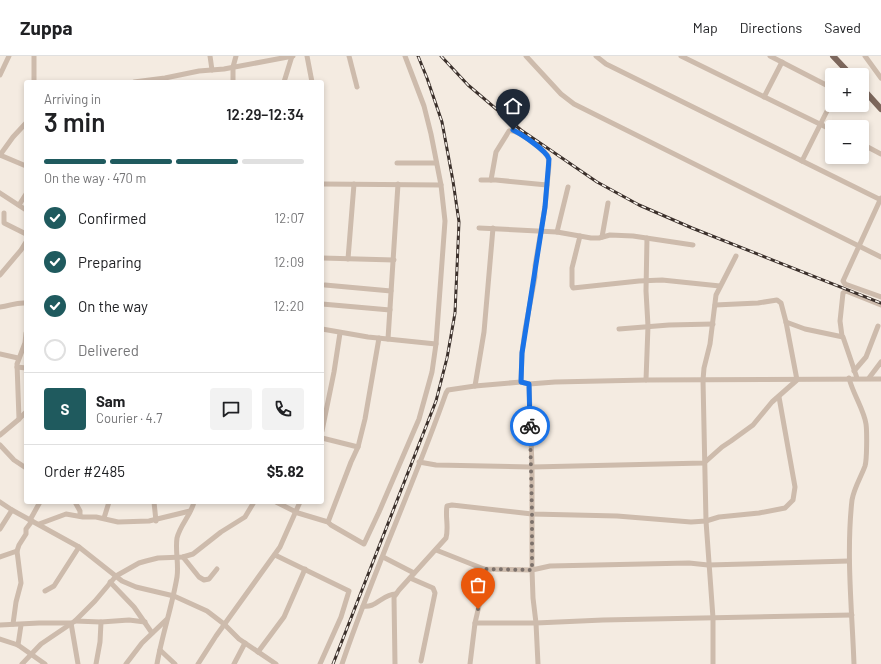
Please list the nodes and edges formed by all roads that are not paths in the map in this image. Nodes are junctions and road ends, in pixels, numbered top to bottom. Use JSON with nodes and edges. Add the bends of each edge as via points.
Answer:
{"nodes":[{"id":1,"x":9,"y":56,"type":"edge"},
{"id":2,"x":34,"y":56,"type":"edge"},
{"id":3,"x":210,"y":56,"type":"edge"},
{"id":4,"x":236,"y":56,"type":"edge"},
{"id":5,"x":292,"y":56,"type":"edge"},
{"id":6,"x":307,"y":56,"type":"edge"},
{"id":7,"x":350,"y":56,"type":"edge"},
{"id":8,"x":405,"y":56,"type":"edge"},
{"id":9,"x":526,"y":56,"type":"edge"},
{"id":10,"x":596,"y":56,"type":"edge"},
{"id":11,"x":681,"y":56,"type":"edge"},
{"id":12,"x":770,"y":56,"type":"edge"},
{"id":13,"x":833,"y":56,"type":"edge"},
{"id":14,"x":865,"y":56,"type":"edge"},
{"id":15,"x":782,"y":62,"type":"junction"},
{"id":16,"x":234,"y":67,"type":"junction"},
{"id":17,"x":843,"y":68,"type":"edge"},
{"id":18,"x":212,"y":70,"type":"junction"},
{"id":19,"x":1,"y":72,"type":"edge"},
{"id":20,"x":881,"y":78,"type":"edge"},
{"id":21,"x":34,"y":80,"type":"edge"},
{"id":22,"x":150,"y":80,"type":"edge"},
{"id":23,"x":233,"y":80,"type":"edge"},
{"id":24,"x":285,"y":80,"type":"edge"},
{"id":25,"x":312,"y":80,"type":"edge"},
{"id":26,"x":825,"y":84,"type":"edge"},
{"id":27,"x":357,"y":87,"type":"dead end"},
{"id":28,"x":764,"y":96,"type":"junction"},
{"id":29,"x":869,"y":96,"type":"edge"},
{"id":30,"x":881,"y":109,"type":"edge"},
{"id":31,"x":827,"y":112,"type":"edge"},
{"id":32,"x":821,"y":124,"type":"junction"},
{"id":33,"x":24,"y":125,"type":"edge"},
{"id":34,"x":825,"y":126,"type":"edge"},
{"id":35,"x":869,"y":148,"type":"edge"},
{"id":36,"x":881,"y":154,"type":"edge"},
{"id":37,"x":0,"y":155,"type":"edge"},
{"id":38,"x":802,"y":161,"type":"junction"},
{"id":39,"x":397,"y":162,"type":"dead end"},
{"id":40,"x":436,"y":163,"type":"junction"},
{"id":41,"x":24,"y":165,"type":"edge"},
{"id":42,"x":481,"y":180,"type":"dead end"},
{"id":43,"x":491,"y":180,"type":"junction"},
{"id":44,"x":324,"y":184,"type":"edge"},
{"id":45,"x":354,"y":184,"type":"junction"},
{"id":46,"x":398,"y":184,"type":"junction"},
{"id":47,"x":441,"y":184,"type":"junction"},
{"id":48,"x":547,"y":184,"type":"junction"},
{"id":49,"x":568,"y":187,"type":"dead end"},
{"id":50,"x":0,"y":193,"type":"edge"},
{"id":51,"x":24,"y":197,"type":"edge"},
{"id":52,"x":881,"y":199,"type":"edge"},
{"id":53,"x":608,"y":203,"type":"dead end"},
{"id":54,"x":18,"y":205,"type":"junction"},
{"id":55,"x":24,"y":209,"type":"edge"},
{"id":56,"x":4,"y":213,"type":"dead end"},
{"id":57,"x":479,"y":228,"type":"dead end"},
{"id":58,"x":494,"y":228,"type":"junction"},
{"id":59,"x":541,"y":231,"type":"junction"},
{"id":60,"x":557,"y":232,"type":"junction"},
{"id":61,"x":24,"y":233,"type":"edge"},
{"id":62,"x":580,"y":236,"type":"junction"},
{"id":63,"x":602,"y":237,"type":"junction"},
{"id":64,"x":647,"y":238,"type":"junction"},
{"id":65,"x":693,"y":245,"type":"dead end"},
{"id":66,"x":859,"y":246,"type":"junction"},
{"id":67,"x":24,"y":247,"type":"edge"},
{"id":68,"x":736,"y":256,"type":"dead end"},
{"id":69,"x":881,"y":257,"type":"edge"},
{"id":70,"x":324,"y":258,"type":"edge"},
{"id":71,"x":348,"y":259,"type":"junction"},
{"id":72,"x":394,"y":260,"type":"junction"},
{"id":73,"x":0,"y":275,"type":"edge"},
{"id":74,"x":646,"y":281,"type":"junction"},
{"id":75,"x":326,"y":285,"type":"dead end"},
{"id":76,"x":720,"y":286,"type":"junction"},
{"id":77,"x":391,"y":291,"type":"junction"},
{"id":78,"x":881,"y":297,"type":"edge"},
{"id":79,"x":24,"y":303,"type":"edge"},
{"id":80,"x":324,"y":304,"type":"edge"},
{"id":81,"x":715,"y":305,"type":"junction"},
{"id":82,"x":881,"y":305,"type":"edge"},
{"id":83,"x":0,"y":307,"type":"edge"},
{"id":84,"x":390,"y":310,"type":"junction"},
{"id":85,"x":786,"y":322,"type":"junction"},
{"id":86,"x":713,"y":324,"type":"junction"},
{"id":87,"x":648,"y":326,"type":"junction"},
{"id":88,"x":878,"y":326,"type":"dead end"},
{"id":89,"x":619,"y":329,"type":"dead end"},
{"id":90,"x":324,"y":330,"type":"edge"},
{"id":91,"x":340,"y":333,"type":"junction"},
{"id":92,"x":842,"y":336,"type":"junction"},
{"id":93,"x":379,"y":338,"type":"junction"},
{"id":94,"x":388,"y":339,"type":"junction"},
{"id":95,"x":436,"y":344,"type":"junction"},
{"id":96,"x":24,"y":345,"type":"edge"},
{"id":97,"x":0,"y":354,"type":"edge"},
{"id":98,"x":18,"y":358,"type":"junction"},
{"id":99,"x":881,"y":362,"type":"edge"},
{"id":100,"x":17,"y":368,"type":"junction"},
{"id":101,"x":24,"y":368,"type":"edge"},
{"id":102,"x":854,"y":371,"type":"junction"},
{"id":103,"x":849,"y":378,"type":"junction"},
{"id":104,"x":857,"y":378,"type":"junction"},
{"id":105,"x":869,"y":378,"type":"junction"},
{"id":106,"x":881,"y":379,"type":"edge"},
{"id":107,"x":646,"y":380,"type":"junction"},
{"id":108,"x":702,"y":380,"type":"junction"},
{"id":109,"x":797,"y":380,"type":"junction"},
{"id":110,"x":521,"y":382,"type":"junction"},
{"id":111,"x":529,"y":384,"type":"junction"},
{"id":112,"x":475,"y":386,"type":"junction"},
{"id":113,"x":779,"y":397,"type":"junction"},
{"id":114,"x":24,"y":414,"type":"edge"},
{"id":115,"x":324,"y":418,"type":"edge"},
{"id":116,"x":19,"y":419,"type":"junction"},
{"id":117,"x":0,"y":435,"type":"edge"},
{"id":118,"x":324,"y":438,"type":"edge"},
{"id":119,"x":0,"y":446,"type":"edge"},
{"id":120,"x":358,"y":447,"type":"junction"},
{"id":121,"x":419,"y":462,"type":"junction"},
{"id":122,"x":704,"y":463,"type":"junction"},
{"id":123,"x":24,"y":465,"type":"edge"},
{"id":124,"x":532,"y":467,"type":"junction"},
{"id":125,"x":0,"y":502,"type":"edge"},
{"id":126,"x":39,"y":504,"type":"edge"},
{"id":127,"x":76,"y":504,"type":"edge"},
{"id":128,"x":108,"y":504,"type":"edge"},
{"id":129,"x":154,"y":504,"type":"edge"},
{"id":130,"x":193,"y":504,"type":"edge"},
{"id":131,"x":253,"y":504,"type":"edge"},
{"id":132,"x":280,"y":504,"type":"edge"},
{"id":133,"x":299,"y":504,"type":"edge"},
{"id":134,"x":12,"y":510,"type":"junction"},
{"id":135,"x":190,"y":511,"type":"junction"},
{"id":136,"x":296,"y":512,"type":"junction"},
{"id":137,"x":532,"y":514,"type":"junction"},
{"id":138,"x":80,"y":516,"type":"junction"},
{"id":139,"x":104,"y":518,"type":"junction"},
{"id":140,"x":31,"y":521,"type":"junction"},
{"id":141,"x":156,"y":521,"type":"junction"},
{"id":142,"x":706,"y":521,"type":"junction"},
{"id":143,"x":328,"y":522,"type":"junction"},
{"id":144,"x":39,"y":524,"type":"junction"},
{"id":145,"x":0,"y":529,"type":"edge"},
{"id":146,"x":79,"y":547,"type":"junction"},
{"id":147,"x":436,"y":550,"type":"junction"},
{"id":148,"x":17,"y":551,"type":"junction"},
{"id":149,"x":275,"y":555,"type":"junction"},
{"id":150,"x":0,"y":556,"type":"edge"},
{"id":151,"x":180,"y":557,"type":"junction"},
{"id":152,"x":383,"y":557,"type":"junction"},
{"id":153,"x":849,"y":561,"type":"junction"},
{"id":154,"x":708,"y":564,"type":"junction"},
{"id":155,"x":217,"y":569,"type":"dead end"},
{"id":156,"x":304,"y":569,"type":"junction"},
{"id":157,"x":484,"y":569,"type":"junction"},
{"id":158,"x":532,"y":570,"type":"junction"},
{"id":159,"x":116,"y":576,"type":"junction"},
{"id":160,"x":412,"y":576,"type":"junction"},
{"id":161,"x":110,"y":582,"type":"junction"},
{"id":162,"x":46,"y":591,"type":"dead end"},
{"id":163,"x":396,"y":594,"type":"junction"},
{"id":164,"x":174,"y":596,"type":"junction"},
{"id":165,"x":363,"y":606,"type":"junction"},
{"id":166,"x":852,"y":615,"type":"junction"},
{"id":167,"x":712,"y":618,"type":"junction"},
{"id":168,"x":166,"y":620,"type":"junction"},
{"id":169,"x":73,"y":622,"type":"junction"},
{"id":170,"x":101,"y":622,"type":"junction"},
{"id":171,"x":145,"y":622,"type":"junction"},
{"id":172,"x":475,"y":623,"type":"junction"},
{"id":173,"x":536,"y":623,"type":"junction"},
{"id":174,"x":13,"y":624,"type":"junction"},
{"id":175,"x":224,"y":624,"type":"junction"},
{"id":176,"x":0,"y":625,"type":"edge"},
{"id":177,"x":21,"y":625,"type":"junction"},
{"id":178,"x":152,"y":633,"type":"junction"},
{"id":179,"x":0,"y":639,"type":"edge"},
{"id":180,"x":245,"y":643,"type":"junction"},
{"id":181,"x":18,"y":644,"type":"junction"},
{"id":182,"x":160,"y":650,"type":"junction"},
{"id":183,"x":258,"y":652,"type":"junction"},
{"id":184,"x":31,"y":655,"type":"junction"},
{"id":185,"x":421,"y":661,"type":"dead end"},
{"id":186,"x":22,"y":664,"type":"edge"},
{"id":187,"x":45,"y":664,"type":"edge"},
{"id":188,"x":78,"y":664,"type":"edge"},
{"id":189,"x":96,"y":664,"type":"edge"},
{"id":190,"x":126,"y":664,"type":"edge"},
{"id":191,"x":157,"y":664,"type":"edge"},
{"id":192,"x":175,"y":664,"type":"edge"},
{"id":193,"x":198,"y":664,"type":"edge"},
{"id":194,"x":234,"y":664,"type":"edge"},
{"id":195,"x":276,"y":664,"type":"edge"},
{"id":196,"x":320,"y":664,"type":"edge"},
{"id":197,"x":342,"y":664,"type":"edge"},
{"id":198,"x":395,"y":664,"type":"edge"},
{"id":199,"x":470,"y":664,"type":"edge"},
{"id":200,"x":538,"y":664,"type":"edge"},
{"id":201,"x":713,"y":664,"type":"edge"},
{"id":202,"x":854,"y":664,"type":"edge"}],
"edges":[{"from":1,"to":19,"type":"street"},
{"from":2,"to":21,"type":"street"},
{"from":3,"to":18,"type":"street"},
{"from":4,"to":16,"type":"street"},
{"from":5,"to":16,"type":"street"},
{"from":5,"to":24,"type":"street"},
{"from":6,"to":25,"type":"street"},
{"from":7,"to":27,"type":"street"},
{"from":8,"to":40,"type":"street","via":[[424,106]]},
{"from":9,"to":66,"type":"street","via":[[561,94],[574,104]]},
{"from":10,"to":38,"type":"street","via":[[606,64]]},
{"from":11,"to":28,"type":"street"},
{"from":12,"to":15,"type":"street"},
{"from":13,"to":17,"type":"main road"},
{"from":14,"to":20,"type":"street"},
{"from":15,"to":26,"type":"street"},
{"from":15,"to":28,"type":"street"},
{"from":16,"to":18,"type":"street"},
{"from":16,"to":23,"type":"street"},
{"from":18,"to":22,"type":"street"},
{"from":28,"to":32,"type":"street"},
{"from":29,"to":30,"type":"main road"},
{"from":31,"to":32,"type":"street"},
{"from":32,"to":34,"type":"street"},
{"from":32,"to":38,"type":"street"},
{"from":33,"to":37,"type":"street"},
{"from":35,"to":36,"type":"street"},
{"from":37,"to":41,"type":"street"},
{"from":38,"to":52,"type":"street"},
{"from":39,"to":40,"type":"street"},
{"from":40,"to":47,"type":"street"},
{"from":42,"to":43,"type":"street"},
{"from":43,"to":48,"type":"street"},
{"from":43,"to":48,"type":"street","via":[[496,152],[507,132],[513,130],[548,156]]},
{"from":44,"to":45,"type":"street"},
{"from":45,"to":46,"type":"street"},
{"from":45,"to":71,"type":"street"},
{"from":46,"to":47,"type":"street"},
{"from":46,"to":72,"type":"street"},
{"from":47,"to":95,"type":"street","via":[[445,221]]},
{"from":48,"to":59,"type":"street"},
{"from":49,"to":60,"type":"street"},
{"from":50,"to":54,"type":"street"},
{"from":51,"to":54,"type":"street"},
{"from":52,"to":66,"type":"street"},
{"from":53,"to":63,"type":"street"},
{"from":54,"to":55,"type":"street"},
{"from":56,"to":61,"type":"street","via":[[4,223]]},
{"from":57,"to":58,"type":"street"},
{"from":58,"to":59,"type":"street"},
{"from":58,"to":112,"type":"street","via":[[484,332]]},
{"from":59,"to":60,"type":"street"},
{"from":59,"to":110,"type":"street","via":[[524,337]]},
{"from":60,"to":62,"type":"street"},
{"from":62,"to":63,"type":"street"},
{"from":62,"to":74,"type":"street","via":[[572,268],[573,288]]},
{"from":63,"to":64,"type":"street","via":[[610,235]]},
{"from":64,"to":65,"type":"street"},
{"from":64,"to":74,"type":"street"},
{"from":66,"to":69,"type":"street"},
{"from":66,"to":78,"type":"street","via":[[844,282]]},
{"from":67,"to":73,"type":"street"},
{"from":68,"to":76,"type":"street"},
{"from":70,"to":71,"type":"street"},
{"from":71,"to":72,"type":"street"},
{"from":72,"to":77,"type":"street"},
{"from":74,"to":76,"type":"street","via":[[662,280]]},
{"from":74,"to":87,"type":"street"},
{"from":75,"to":77,"type":"street"},
{"from":76,"to":81,"type":"street"},
{"from":77,"to":84,"type":"street"},
{"from":79,"to":83,"type":"street"},
{"from":80,"to":84,"type":"street"},
{"from":81,"to":85,"type":"street","via":[[778,300],[781,302]]},
{"from":81,"to":86,"type":"street"},
{"from":82,"to":92,"type":"street","via":[[846,291],[842,293]]},
{"from":84,"to":94,"type":"street"},
{"from":85,"to":92,"type":"street","via":[[812,331]]},
{"from":85,"to":109,"type":"street"},
{"from":86,"to":87,"type":"street"},
{"from":86,"to":108,"type":"street"},
{"from":87,"to":89,"type":"street"},
{"from":87,"to":107,"type":"street"},
{"from":88,"to":102,"type":"street","via":[[866,357]]},
{"from":90,"to":91,"type":"street"},
{"from":91,"to":93,"type":"street"},
{"from":91,"to":115,"type":"street"},
{"from":92,"to":102,"type":"street"},
{"from":93,"to":94,"type":"street"},
{"from":93,"to":120,"type":"street"},
{"from":94,"to":95,"type":"street"},
{"from":95,"to":143,"type":"street","via":[[432,372],[419,419],[366,544]]},
{"from":96,"to":98,"type":"street"},
{"from":97,"to":98,"type":"street"},
{"from":98,"to":100,"type":"street"},
{"from":99,"to":105,"type":"street"},
{"from":100,"to":101,"type":"street"},
{"from":100,"to":116,"type":"street"},
{"from":102,"to":104,"type":"street"},
{"from":103,"to":104,"type":"street"},
{"from":103,"to":109,"type":"street"},
{"from":103,"to":153,"type":"street","via":[[866,423],[866,432],[865,464],[852,499]]},
{"from":104,"to":105,"type":"street"},
{"from":105,"to":106,"type":"street"},
{"from":107,"to":108,"type":"street"},
{"from":107,"to":111,"type":"street"},
{"from":108,"to":109,"type":"street"},
{"from":108,"to":122,"type":"street"},
{"from":109,"to":113,"type":"street"},
{"from":110,"to":111,"type":"street"},
{"from":110,"to":112,"type":"street"},
{"from":111,"to":124,"type":"street"},
{"from":112,"to":121,"type":"street","via":[[446,392]]},
{"from":113,"to":122,"type":"street","via":[[753,425]]},
{"from":113,"to":142,"type":"street","via":[[793,472],[793,500],[778,511],[719,517]]},
{"from":114,"to":116,"type":"street"},
{"from":116,"to":117,"type":"street"},
{"from":118,"to":120,"type":"street"},
{"from":119,"to":123,"type":"street","via":[[14,460]]},
{"from":120,"to":143,"type":"street"},
{"from":121,"to":124,"type":"street","via":[[436,465]]},
{"from":121,"to":152,"type":"street"},
{"from":122,"to":124,"type":"street"},
{"from":122,"to":142,"type":"street"},
{"from":124,"to":137,"type":"street"},
{"from":125,"to":134,"type":"street"},
{"from":126,"to":140,"type":"street"},
{"from":127,"to":138,"type":"street"},
{"from":128,"to":139,"type":"street"},
{"from":129,"to":141,"type":"street"},
{"from":130,"to":135,"type":"street"},
{"from":131,"to":151,"type":"street","via":[[248,514],[200,550]]},
{"from":132,"to":136,"type":"street"},
{"from":133,"to":136,"type":"street"},
{"from":134,"to":140,"type":"street"},
{"from":134,"to":145,"type":"street"},
{"from":135,"to":141,"type":"street"},
{"from":135,"to":151,"type":"street","via":[[177,539]]},
{"from":136,"to":143,"type":"street"},
{"from":136,"to":149,"type":"street"},
{"from":137,"to":142,"type":"street"},
{"from":137,"to":147,"type":"street","via":[[449,505],[446,514],[448,532]]},
{"from":137,"to":158,"type":"street"},
{"from":138,"to":139,"type":"street"},
{"from":138,"to":144,"type":"street","via":[[66,514]]},
{"from":139,"to":141,"type":"street","via":[[118,522]]},
{"from":140,"to":144,"type":"street"},
{"from":140,"to":148,"type":"street"},
{"from":142,"to":154,"type":"street"},
{"from":144,"to":146,"type":"street"},
{"from":146,"to":159,"type":"street"},
{"from":146,"to":162,"type":"street","via":[[54,586]]},
{"from":147,"to":157,"type":"street"},
{"from":147,"to":160,"type":"street"},
{"from":148,"to":150,"type":"street"},
{"from":148,"to":174,"type":"street","via":[[21,583]]},
{"from":149,"to":156,"type":"street"},
{"from":149,"to":175,"type":"street"},
{"from":151,"to":155,"type":"street","via":[[204,580],[209,579]]},
{"from":151,"to":159,"type":"street","via":[[146,560]]},
{"from":151,"to":164,"type":"street"},
{"from":152,"to":160,"type":"street"},
{"from":152,"to":165,"type":"street"},
{"from":153,"to":154,"type":"street"},
{"from":153,"to":166,"type":"street"},
{"from":154,"to":158,"type":"street","via":[[550,566]]},
{"from":154,"to":167,"type":"street"},
{"from":156,"to":183,"type":"street","via":[[284,617]]},
{"from":156,"to":196,"type":"street","via":[[350,591]]},
{"from":157,"to":158,"type":"street"},
{"from":157,"to":172,"type":"street","via":[[484,584]]},
{"from":158,"to":173,"type":"street"},
{"from":159,"to":161,"type":"street"},
{"from":159,"to":164,"type":"street","via":[[136,587]]},
{"from":160,"to":163,"type":"street"},
{"from":160,"to":185,"type":"street","via":[[433,588],[435,593]]},
{"from":161,"to":169,"type":"street"},
{"from":161,"to":171,"type":"street"},
{"from":163,"to":165,"type":"street","via":[[389,595],[369,607]]},
{"from":163,"to":198,"type":"street"},
{"from":164,"to":168,"type":"street"},
{"from":164,"to":175,"type":"street","via":[[202,608]]},
{"from":165,"to":197,"type":"street"},
{"from":166,"to":167,"type":"street"},
{"from":166,"to":202,"type":"street"},
{"from":167,"to":173,"type":"street"},
{"from":167,"to":201,"type":"street"},
{"from":168,"to":178,"type":"street"},
{"from":168,"to":182,"type":"street"},
{"from":169,"to":170,"type":"street"},
{"from":169,"to":177,"type":"street"},
{"from":169,"to":184,"type":"street","via":[[41,644]]},
{"from":169,"to":188,"type":"street"},
{"from":170,"to":171,"type":"street"},
{"from":170,"to":189,"type":"street"},
{"from":171,"to":178,"type":"street"},
{"from":172,"to":173,"type":"street"},
{"from":172,"to":199,"type":"street"},
{"from":173,"to":200,"type":"street"},
{"from":174,"to":176,"type":"street"},
{"from":174,"to":177,"type":"street"},
{"from":175,"to":180,"type":"street"},
{"from":175,"to":193,"type":"street"},
{"from":177,"to":181,"type":"street"},
{"from":178,"to":190,"type":"street"},
{"from":179,"to":181,"type":"street"},
{"from":180,"to":183,"type":"street"},
{"from":180,"to":194,"type":"street"},
{"from":181,"to":184,"type":"street"},
{"from":182,"to":191,"type":"street"},
{"from":182,"to":192,"type":"street"},
{"from":183,"to":195,"type":"street"},
{"from":184,"to":186,"type":"street"},
{"from":184,"to":187,"type":"street"}]}
